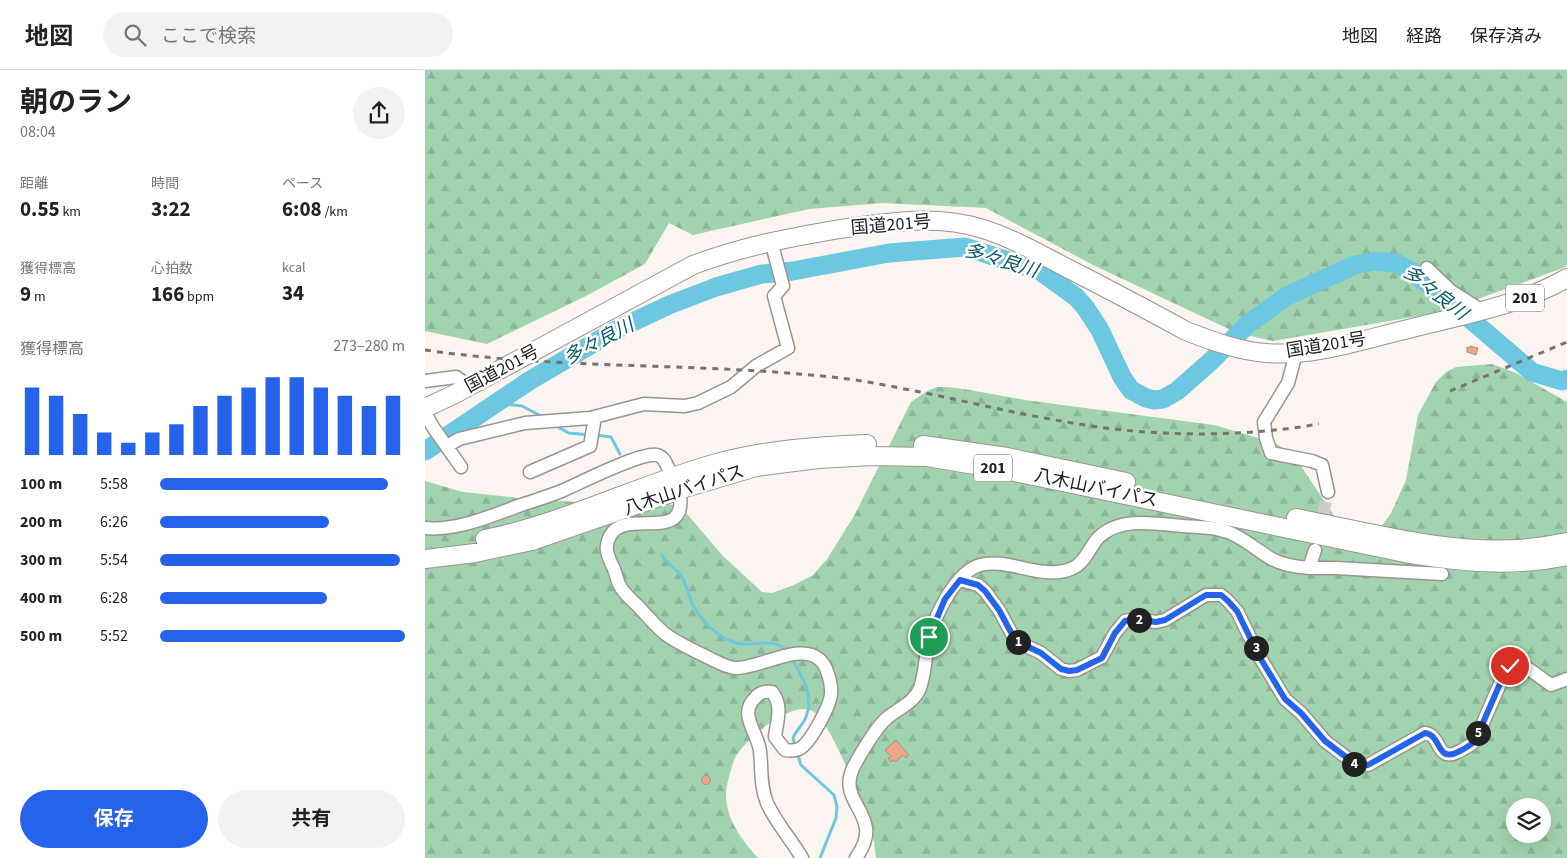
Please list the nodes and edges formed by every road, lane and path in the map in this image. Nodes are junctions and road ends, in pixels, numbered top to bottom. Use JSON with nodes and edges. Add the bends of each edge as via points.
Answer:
{"nodes":[{"id":1,"x":773,"y":247,"type":"junction"},
{"id":2,"x":1427,"y":268,"type":"dead end"},
{"id":3,"x":1567,"y":278,"type":"edge"},
{"id":4,"x":1481,"y":310,"type":"junction"},
{"id":5,"x":1296,"y":353,"type":"junction"},
{"id":6,"x":425,"y":382,"type":"edge"},
{"id":7,"x":469,"y":386,"type":"junction"},
{"id":8,"x":425,"y":408,"type":"edge"},
{"id":9,"x":425,"y":413,"type":"edge"},
{"id":10,"x":595,"y":417,"type":"junction"},
{"id":11,"x":447,"y":446,"type":"junction"},
{"id":12,"x":461,"y":467,"type":"dead end"},
{"id":13,"x":530,"y":472,"type":"dead end"},
{"id":14,"x":670,"y":472,"type":"dead end"},
{"id":15,"x":1328,"y":492,"type":"tunnel mouth"},
{"id":16,"x":680,"y":496,"type":"dead end"},
{"id":17,"x":425,"y":528,"type":"edge"},
{"id":18,"x":1567,"y":542,"type":"edge"},
{"id":19,"x":425,"y":546,"type":"edge"},
{"id":20,"x":1315,"y":550,"type":"dead end"},
{"id":21,"x":1567,"y":556,"type":"edge"},
{"id":22,"x":425,"y":558,"type":"edge"},
{"id":23,"x":1309,"y":568,"type":"junction"},
{"id":24,"x":1442,"y":574,"type":"dead end"},
{"id":25,"x":960,"y":580,"type":"junction"},
{"id":26,"x":1567,"y":679,"type":"edge"},
{"id":27,"x":802,"y":858,"type":"edge"},
{"id":28,"x":856,"y":858,"type":"edge"}],
"edges":[{"from":1,"to":5,"type":"highway","name":"国道201号","number":"201","via":[[889,222],[945,221],[981,228],[1014,240],[1186,331],[1237,348],[1266,353]]},
{"from":1,"to":7,"type":"highway","name":"国道201号","number":"201","via":[[723,254],[693,265]]},
{"from":1,"to":10,"type":"street","via":[[783,286],[774,296],[788,348],[785,351],[755,366],[731,387],[698,403],[685,406],[644,404]]},
{"from":2,"to":4,"type":"street","via":[[1451,291]]},
{"from":3,"to":4,"type":"highway","name":"国道201号","number":"201","via":[[1525,298]]},
{"from":4,"to":5,"type":"highway","name":"国道201号","number":"201","via":[[1321,350]]},
{"from":5,"to":15,"type":"street","via":[[1288,382],[1264,422],[1266,438],[1271,453],[1322,465]]},
{"from":6,"to":7,"type":"street","via":[[456,377]]},
{"from":7,"to":8,"type":"highway","name":"国道201号","number":"201"},
{"from":9,"to":11,"type":"street"},
{"from":10,"to":11,"type":"street","via":[[525,423],[459,439]]},
{"from":10,"to":13,"type":"street","via":[[590,446]]},
{"from":11,"to":12,"type":"street"},
{"from":14,"to":17,"type":"street","via":[[665,460],[659,455],[650,455],[485,518],[444,528]]},
{"from":16,"to":27,"type":"street","via":[[681,506],[674,519],[618,528],[611,534],[607,551],[621,587],[665,634],[690,649],[735,668],[798,653],[819,658],[824,665],[831,693],[827,710],[799,749],[785,750],[775,737],[779,705],[772,692],[765,691],[756,696],[747,713],[758,742],[764,794],[775,819]]},
{"from":18,"to":19,"type":"highway","name":"八木山バイパス","number":"201","via":[[1519,549],[1447,546],[1007,457],[928,445],[871,444],[814,446],[753,455],[679,475],[502,536]]},
{"from":20,"to":23,"type":"street"},
{"from":21,"to":22,"type":"highway","name":"八木山バイパス","number":"201","via":[[1521,564],[1454,561],[1005,470],[927,457],[873,456],[818,458],[756,467],[532,541],[475,554]]},
{"from":23,"to":24,"type":"street"},
{"from":23,"to":25,"type":"street","via":[[1273,559],[1236,534],[1217,529],[1137,523],[1117,527],[1101,536],[1075,568],[1063,572],[981,564]]},
{"from":25,"to":26,"type":"street","via":[[978,585],[985,591],[1018,642],[1069,671],[1102,658],[1125,621],[1165,620],[1206,595],[1221,595],[1237,611],[1285,699],[1325,741],[1361,766],[1425,733],[1433,737],[1448,755],[1470,746],[1510,666],[1522,664],[1551,684]]},
{"from":25,"to":28,"type":"street","via":[[945,599],[936,618],[919,690],[913,699],[886,718],[849,779],[849,787],[867,829],[863,848]]}]}
